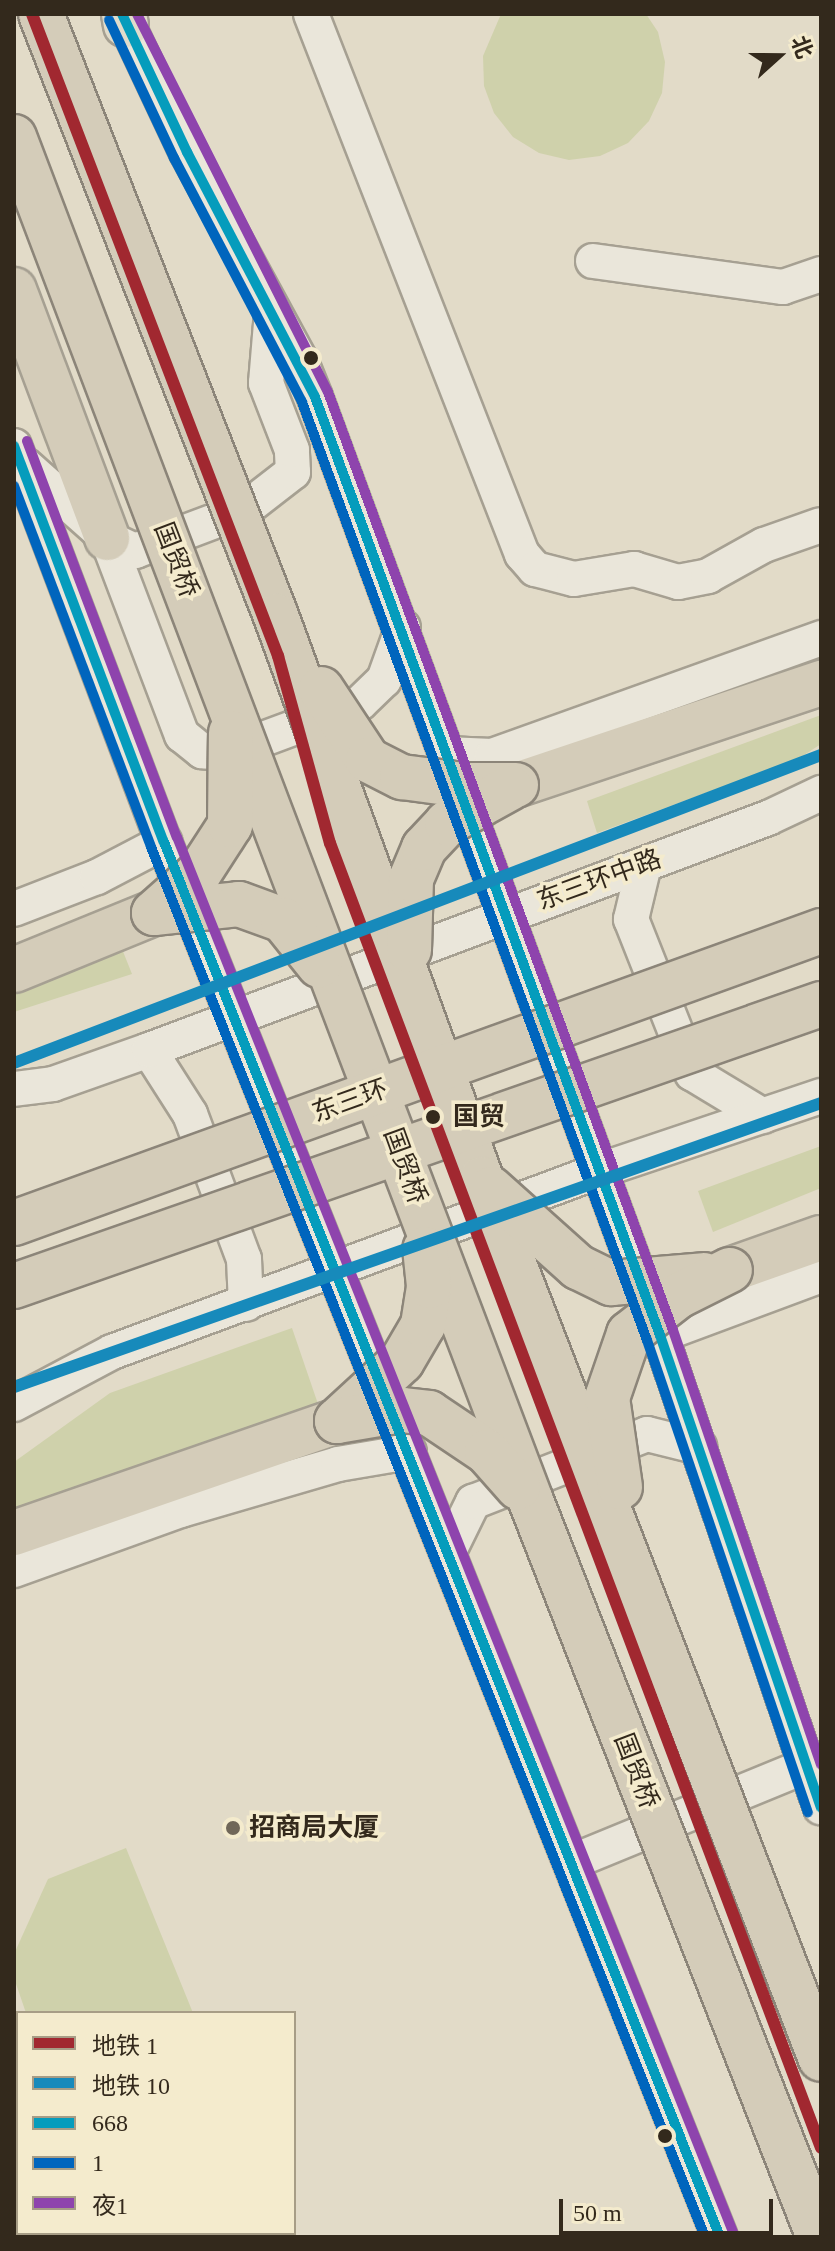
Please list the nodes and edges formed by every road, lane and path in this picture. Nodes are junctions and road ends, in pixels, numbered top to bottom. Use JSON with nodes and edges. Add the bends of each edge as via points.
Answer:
{"nodes":[{"id":1,"x":41,"y":14,"type":"edge"},
{"id":2,"x":311,"y":14,"type":"edge"},
{"id":3,"x":124,"y":18,"type":"edge"},
{"id":4,"x":14,"y":137,"type":"edge"},
{"id":5,"x":593,"y":261,"type":"dead end"},
{"id":6,"x":821,"y":274,"type":"edge"},
{"id":7,"x":14,"y":290,"type":"edge"},
{"id":8,"x":272,"y":311,"type":"junction"},
{"id":9,"x":16,"y":453,"type":"edge"},
{"id":10,"x":821,"y":525,"type":"edge"},
{"id":11,"x":107,"y":538,"type":"junction"},
{"id":12,"x":276,"y":616,"type":"junction"},
{"id":13,"x":403,"y":627,"type":"junction"},
{"id":14,"x":821,"y":638,"type":"edge"},
{"id":15,"x":821,"y":683,"type":"edge"},
{"id":16,"x":225,"y":685,"type":"junction"},
{"id":17,"x":447,"y":754,"type":"junction"},
{"id":18,"x":516,"y":785,"type":"junction"},
{"id":19,"x":821,"y":793,"type":"edge"},
{"id":20,"x":164,"y":842,"type":"junction"},
{"id":21,"x":644,"y":865,"type":"junction"},
{"id":22,"x":14,"y":909,"type":"edge"},
{"id":23,"x":154,"y":913,"type":"junction"},
{"id":24,"x":505,"y":914,"type":"junction"},
{"id":25,"x":821,"y":931,"type":"edge"},
{"id":26,"x":14,"y":970,"type":"edge"},
{"id":27,"x":416,"y":997,"type":"junction"},
{"id":28,"x":821,"y":1004,"type":"edge"},
{"id":29,"x":349,"y":1013,"type":"junction"},
{"id":30,"x":235,"y":1018,"type":"junction"},
{"id":31,"x":149,"y":1050,"type":"junction"},
{"id":32,"x":14,"y":1089,"type":"edge"},
{"id":33,"x":821,"y":1096,"type":"edge"},
{"id":34,"x":763,"y":1116,"type":"junction"},
{"id":35,"x":601,"y":1170,"type":"junction"},
{"id":36,"x":481,"y":1179,"type":"junction"},
{"id":37,"x":419,"y":1203,"type":"junction"},
{"id":38,"x":14,"y":1223,"type":"edge"},
{"id":39,"x":821,"y":1238,"type":"edge"},
{"id":40,"x":730,"y":1270,"type":"junction"},
{"id":41,"x":335,"y":1272,"type":"junction"},
{"id":42,"x":821,"y":1275,"type":"edge"},
{"id":43,"x":14,"y":1286,"type":"edge"},
{"id":44,"x":246,"y":1304,"type":"junction"},
{"id":45,"x":660,"y":1335,"type":"junction"},
{"id":46,"x":14,"y":1404,"type":"edge"},
{"id":47,"x":337,"y":1421,"type":"junction"},
{"id":48,"x":699,"y":1447,"type":"junction"},
{"id":49,"x":409,"y":1452,"type":"junction"},
{"id":50,"x":531,"y":1501,"type":"junction"},
{"id":51,"x":14,"y":1533,"type":"edge"},
{"id":52,"x":449,"y":1551,"type":"junction"},
{"id":53,"x":14,"y":1570,"type":"edge"},
{"id":54,"x":634,"y":1574,"type":"junction"},
{"id":55,"x":806,"y":1766,"type":"junction"},
{"id":56,"x":821,"y":1807,"type":"edge"},
{"id":57,"x":574,"y":1861,"type":"junction"},
{"id":58,"x":821,"y":2059,"type":"edge"},
{"id":59,"x":720,"y":2237,"type":"edge"},
{"id":60,"x":819,"y":2237,"type":"edge"}],
"edges":[{"from":1,"to":12,"type":"highway","bridge":true},
{"from":2,"to":10,"type":"street","via":[[522,554],[535,569],[574,579],[634,569],[678,582],[708,576],[764,545]]},
{"from":3,"to":8,"type":"street"},
{"from":4,"to":16,"type":"highway","name":"国贸桥","bridge":true},
{"from":5,"to":6,"type":"street","via":[[783,287]]},
{"from":7,"to":11,"type":"highway"},
{"from":8,"to":11,"type":"street","via":[[266,383],[292,450],[293,472],[244,510],[203,527],[135,551]]},
{"from":8,"to":13,"type":"street","via":[[300,360]]},
{"from":9,"to":11,"type":"street"},
{"from":9,"to":20,"type":"street"},
{"from":11,"to":13,"type":"street","via":[[182,735],[202,751],[223,754],[360,703],[384,680]]},
{"from":12,"to":18,"type":"highway","bridge":true,"via":[[368,760],[424,783]]},
{"from":12,"to":27,"type":"highway","bridge":true},
{"from":13,"to":17,"type":"street"},
{"from":14,"to":17,"type":"street","via":[[492,756]]},
{"from":15,"to":18,"type":"highway"},
{"from":16,"to":23,"type":"highway","bridge":true,"via":[[234,755],[230,825],[199,873]]},
{"from":16,"to":29,"type":"highway","name":"国贸桥","bridge":true},
{"from":17,"to":24,"type":"street"},
{"from":18,"to":27,"type":"highway","bridge":true,"via":[[447,823],[424,848],[411,879],[406,933]]},
{"from":19,"to":21,"type":"street","name":"东三环中路"},
{"from":20,"to":22,"type":"street","via":[[97,877]]},
{"from":20,"to":30,"type":"street"},
{"from":21,"to":24,"type":"street","name":"东三环中路"},
{"from":21,"to":34,"type":"street","via":[[631,919],[692,1073]]},
{"from":23,"to":26,"type":"highway"},
{"from":23,"to":29,"type":"highway","bridge":true,"via":[[239,904],[283,920],[313,954]]},
{"from":24,"to":30,"type":"street","name":"东三环中路"},
{"from":24,"to":35,"type":"street"},
{"from":25,"to":38,"type":"highway","name":"东三环","bridge":true},
{"from":27,"to":36,"type":"highway","bridge":true},
{"from":28,"to":43,"type":"highway","bridge":true},
{"from":29,"to":37,"type":"highway","name":"国贸桥","bridge":true},
{"from":30,"to":31,"type":"street","name":"东三环中路"},
{"from":30,"to":41,"type":"street"},
{"from":31,"to":32,"type":"street","name":"东三环中路","via":[[53,1084]]},
{"from":31,"to":44,"type":"street","via":[[196,1128],[244,1259]]},
{"from":33,"to":34,"type":"street"},
{"from":34,"to":35,"type":"street"},
{"from":35,"to":41,"type":"street"},
{"from":35,"to":45,"type":"street"},
{"from":36,"to":40,"type":"highway","bridge":true,"via":[[578,1267],[611,1283]]},
{"from":36,"to":54,"type":"highway","bridge":true},
{"from":37,"to":47,"type":"highway","bridge":true,"via":[[429,1286],[423,1325],[402,1361]]},
{"from":37,"to":50,"type":"highway","name":"国贸桥","bridge":true},
{"from":39,"to":40,"type":"highway"},
{"from":40,"to":54,"type":"highway","bridge":true,"via":[[678,1296],[629,1334],[607,1398]]},
{"from":41,"to":44,"type":"street"},
{"from":41,"to":49,"type":"street"},
{"from":42,"to":45,"type":"street"},
{"from":44,"to":46,"type":"street","via":[[112,1352]]},
{"from":45,"to":48,"type":"street"},
{"from":47,"to":50,"type":"highway","bridge":true,"via":[[402,1410],[429,1413],[487,1452]]},
{"from":47,"to":51,"type":"highway"},
{"from":48,"to":52,"type":"street","via":[[647,1434],[473,1502]]},
{"from":48,"to":55,"type":"street"},
{"from":49,"to":52,"type":"street"},
{"from":49,"to":53,"type":"street","via":[[338,1464],[181,1510]]},
{"from":50,"to":60,"type":"highway","name":"国贸桥","bridge":true},
{"from":52,"to":57,"type":"street"},
{"from":54,"to":58,"type":"highway","bridge":true},
{"from":55,"to":56,"type":"street"},
{"from":55,"to":57,"type":"street"},
{"from":57,"to":59,"type":"street"}]}
